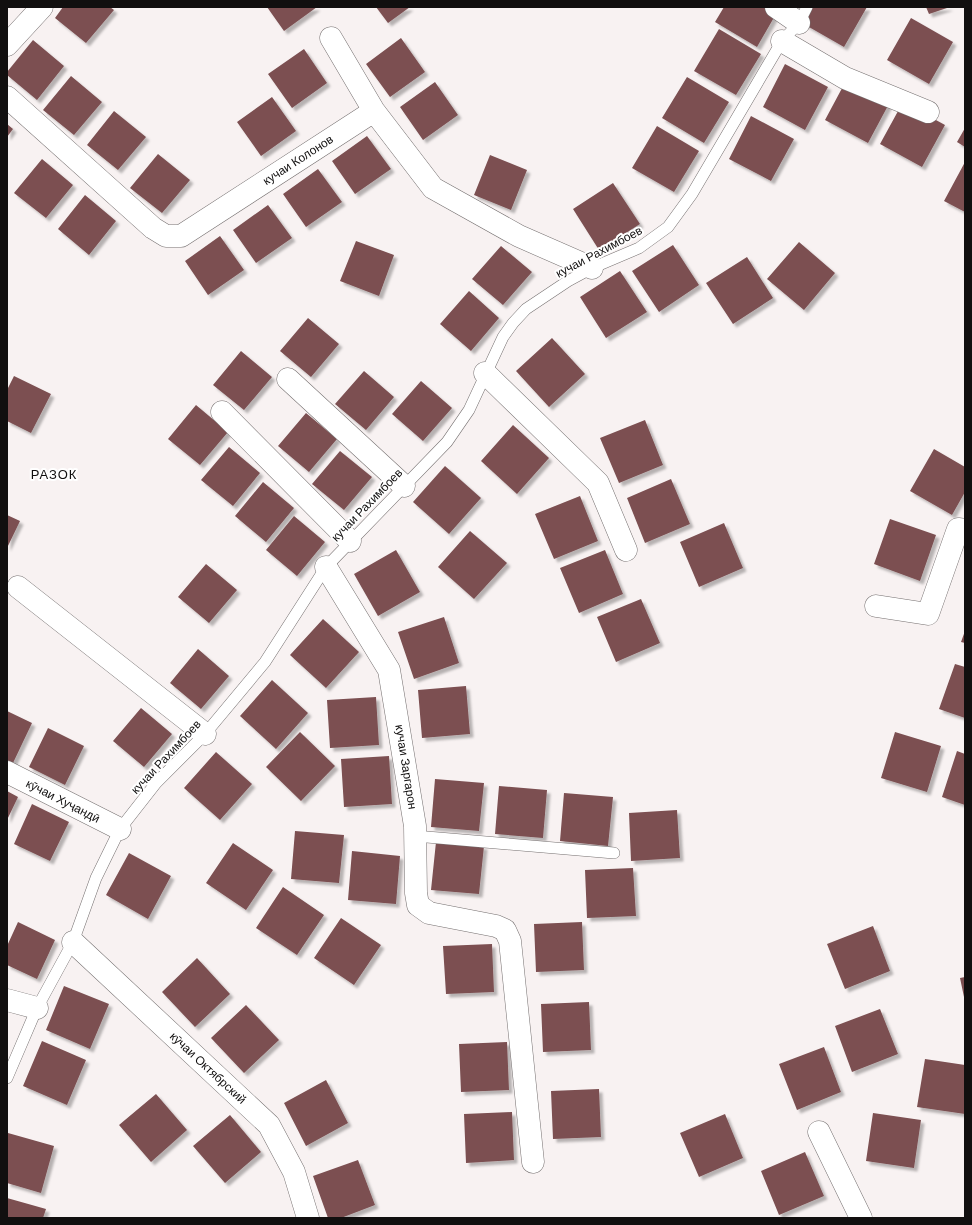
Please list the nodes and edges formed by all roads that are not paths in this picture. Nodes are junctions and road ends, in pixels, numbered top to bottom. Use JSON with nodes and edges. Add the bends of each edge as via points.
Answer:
{"nodes":[{"id":1,"x":42,"y":7,"type":"edge"},
{"id":2,"x":776,"y":7,"type":"edge"},
{"id":3,"x":803,"y":15,"type":"edge"},
{"id":4,"x":331,"y":38,"type":"dead end"},
{"id":5,"x":782,"y":41,"type":"junction"},
{"id":6,"x":7,"y":45,"type":"edge"},
{"id":7,"x":7,"y":97,"type":"edge"},
{"id":8,"x":374,"y":111,"type":"junction"},
{"id":9,"x":928,"y":112,"type":"dead end"},
{"id":10,"x":592,"y":268,"type":"junction"},
{"id":11,"x":485,"y":373,"type":"junction"},
{"id":12,"x":288,"y":379,"type":"dead end"},
{"id":13,"x":222,"y":412,"type":"dead end"},
{"id":14,"x":404,"y":486,"type":"junction"},
{"id":15,"x":965,"y":530,"type":"edge"},
{"id":16,"x":350,"y":541,"type":"junction"},
{"id":17,"x":626,"y":550,"type":"dead end"},
{"id":18,"x":326,"y":567,"type":"junction"},
{"id":19,"x":18,"y":587,"type":"dead end"},
{"id":20,"x":876,"y":606,"type":"dead end"},
{"id":21,"x":205,"y":734,"type":"junction"},
{"id":22,"x":7,"y":772,"type":"edge"},
{"id":23,"x":120,"y":829,"type":"junction"},
{"id":24,"x":415,"y":836,"type":"junction"},
{"id":25,"x":614,"y":853,"type":"dead end"},
{"id":26,"x":73,"y":942,"type":"junction"},
{"id":27,"x":7,"y":1000,"type":"edge"},
{"id":28,"x":37,"y":1008,"type":"junction"},
{"id":29,"x":7,"y":1078,"type":"edge"},
{"id":30,"x":819,"y":1132,"type":"dead end"},
{"id":31,"x":533,"y":1162,"type":"dead end"},
{"id":32,"x":308,"y":1218,"type":"edge"},
{"id":33,"x":861,"y":1218,"type":"edge"}],
"edges":[{"from":1,"to":6,"type":"street"},
{"from":2,"to":3,"type":"street"},
{"from":3,"to":5,"type":"lane","name":"кучаи Рахимбоев"},
{"from":4,"to":8,"type":"street"},
{"from":5,"to":9,"type":"street","via":[[845,78]]},
{"from":5,"to":10,"type":"lane","name":"кучаи Рахимбоев","via":[[692,194],[668,227],[639,248]]},
{"from":7,"to":8,"type":"street","name":"кучаи Колонов","via":[[153,228],[166,236],[181,236]]},
{"from":8,"to":10,"type":"street","via":[[433,188],[519,236]]},
{"from":10,"to":11,"type":"lane","name":"кучаи Рахимбоев","via":[[526,309],[503,337]]},
{"from":11,"to":14,"type":"lane","name":"кучаи Рахимбоев","via":[[469,410],[447,442]]},
{"from":11,"to":17,"type":"street","via":[[598,483]]},
{"from":12,"to":14,"type":"street"},
{"from":13,"to":16,"type":"street"},
{"from":14,"to":16,"type":"lane","name":"кучаи Рахимбоев"},
{"from":15,"to":20,"type":"street","via":[[958,529],[928,614]]},
{"from":16,"to":18,"type":"lane","name":"кучаи Рахимбоев"},
{"from":18,"to":21,"type":"lane","name":"кучаи Рахимбоев","via":[[265,662]]},
{"from":18,"to":24,"type":"street","name":"кучаи Заргарон","via":[[389,670]]},
{"from":19,"to":21,"type":"street"},
{"from":21,"to":23,"type":"lane","name":"кучаи Рахимбоев","via":[[156,783]]},
{"from":22,"to":23,"type":"street","name":"кӯчаи Хуҷандӣ"},
{"from":23,"to":26,"type":"lane","name":"кучаи Рахимбоев","via":[[96,878]]},
{"from":24,"to":25,"type":"lane"},
{"from":24,"to":31,"type":"street","name":"кучаи Заргарон","via":[[418,905],[429,913],[496,926],[505,930],[510,941]]},
{"from":26,"to":28,"type":"lane","name":"кучаи Рахимбоев"},
{"from":26,"to":32,"type":"street","name":"кӯчаи Октябрский","via":[[269,1125],[294,1172]]},
{"from":27,"to":28,"type":"street"},
{"from":28,"to":29,"type":"lane","name":"кучаи Рахимбоев"},
{"from":30,"to":33,"type":"street"}]}
